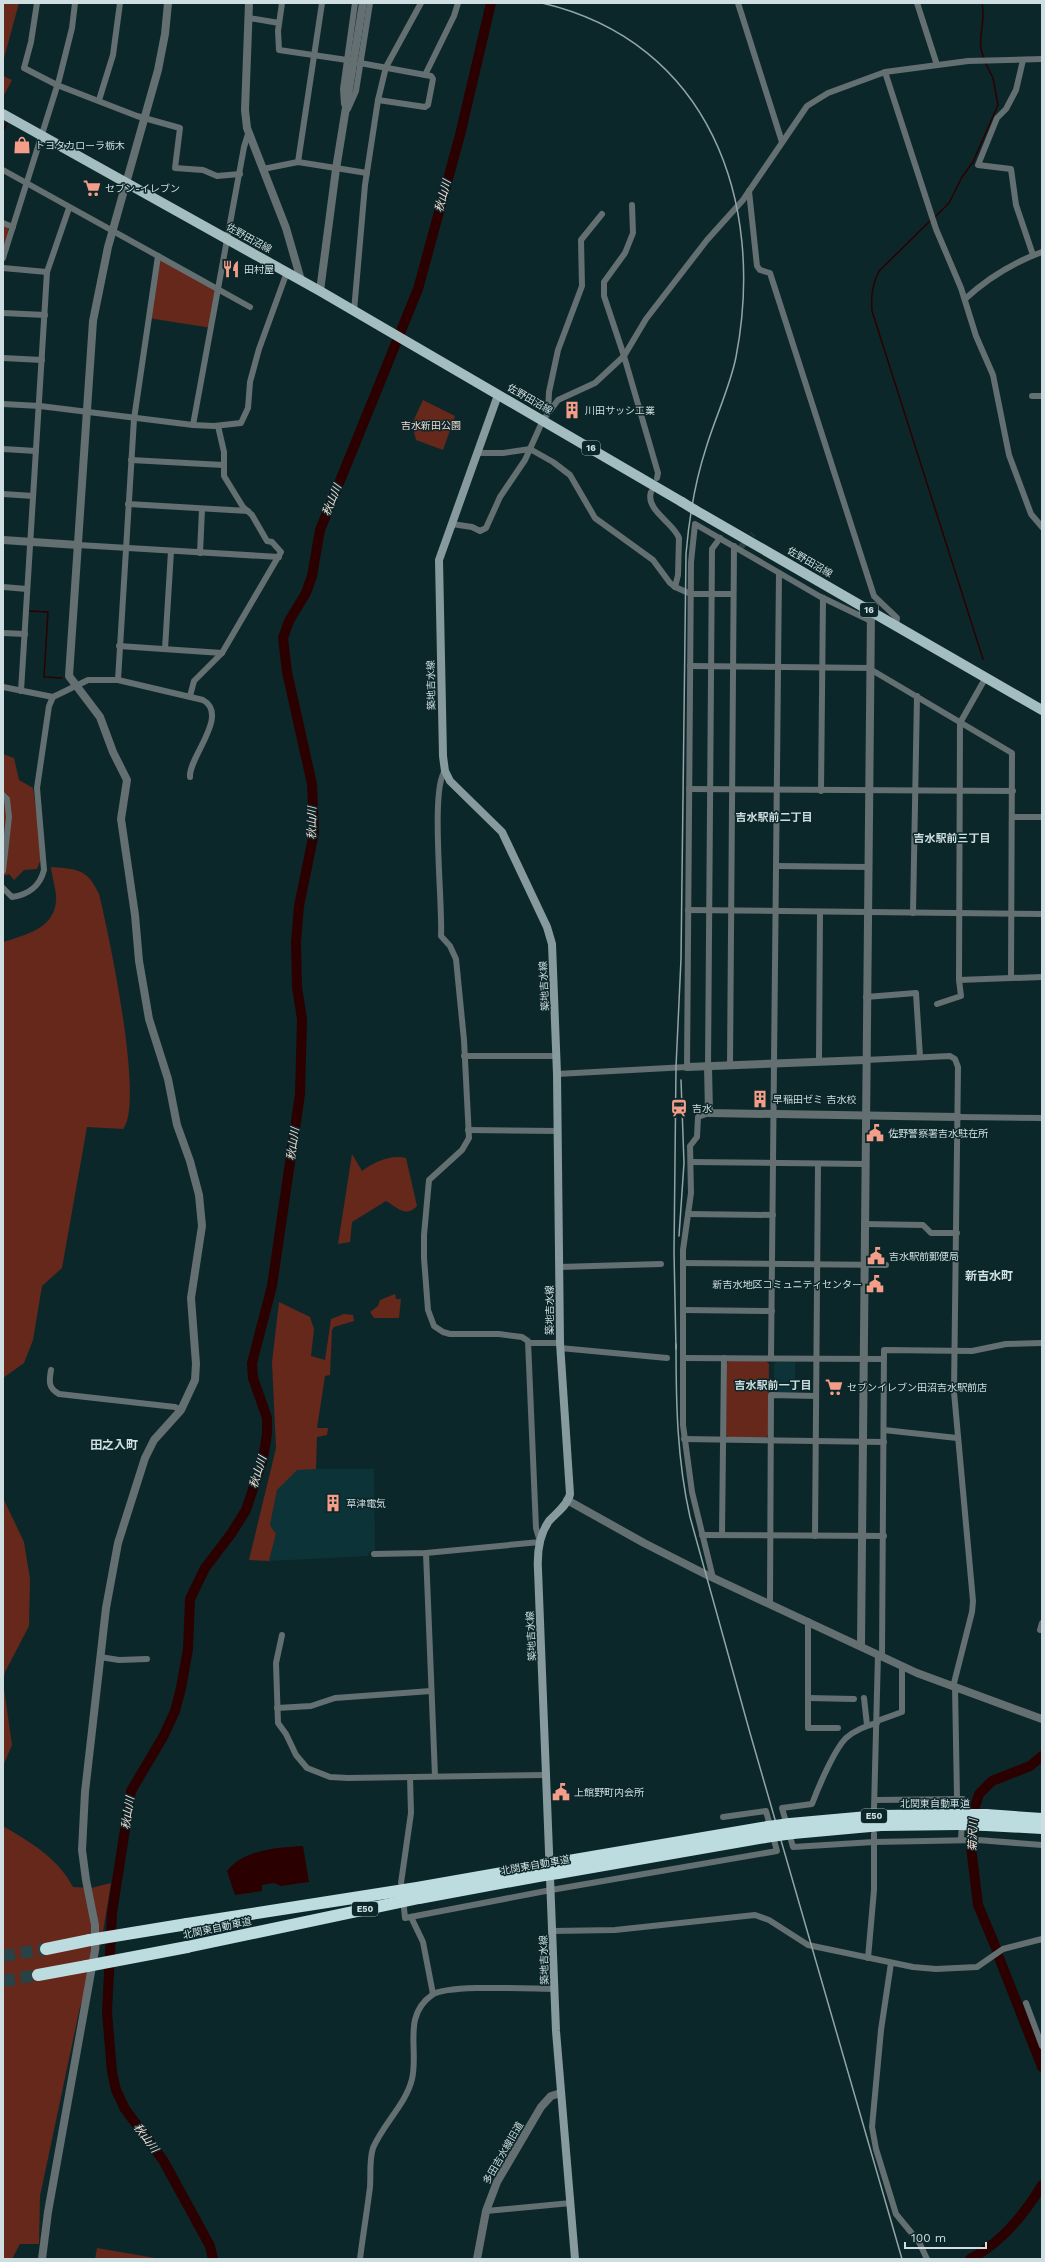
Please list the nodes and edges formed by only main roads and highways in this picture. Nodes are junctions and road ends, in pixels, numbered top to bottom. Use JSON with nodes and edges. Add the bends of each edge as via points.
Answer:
{"nodes":[{"id":1,"x":3,"y":114,"type":"edge"},
{"id":2,"x":498,"y":394,"type":"junction"},
{"id":3,"x":1042,"y":710,"type":"edge"},
{"id":4,"x":1042,"y":1819,"type":"edge"},
{"id":5,"x":986,"y":1820,"type":"junction"},
{"id":6,"x":1042,"y":1828,"type":"edge"},
{"id":7,"x":543,"y":1870,"type":"junction"},
{"id":8,"x":46,"y":1948,"type":"tunnel mouth"},
{"id":9,"x":38,"y":1975,"type":"tunnel mouth"},
{"id":10,"x":575,"y":2259,"type":"edge"}],
"edges":[{"from":1,"to":2,"type":"main road","name":"佐野田沼線","number":"16","via":[[287,272]]},
{"from":2,"to":3,"type":"main road","name":"佐野田沼線","number":"16","bridge":true,"via":[[545,417],[871,616],[896,626]]},
{"from":2,"to":10,"type":"main road","name":"築地吉水線","via":[[441,551],[438,568],[445,771],[453,785],[502,832],[549,933],[552,952],[557,1056],[560,1346],[570,1490],[567,1500],[546,1526],[540,1542],[538,1565],[555,1989]]},
{"from":4,"to":5,"type":"highway","name":"北関東自動車道","number":"E50"},
{"from":5,"to":6,"type":"highway","name":"北関東自動車道","number":"E50"},
{"from":5,"to":7,"type":"highway","name":"北関東自動車道","number":"E50","bridge":true,"via":[[958,1819],[873,1826],[791,1828]]},
{"from":7,"to":8,"type":"highway","name":"北関東自動車道","number":"E50","bridge":true,"via":[[409,1889]]},
{"from":7,"to":9,"type":"highway","name":"北関東自動車道","number":"E50","bridge":true,"via":[[188,1947]]}]}
